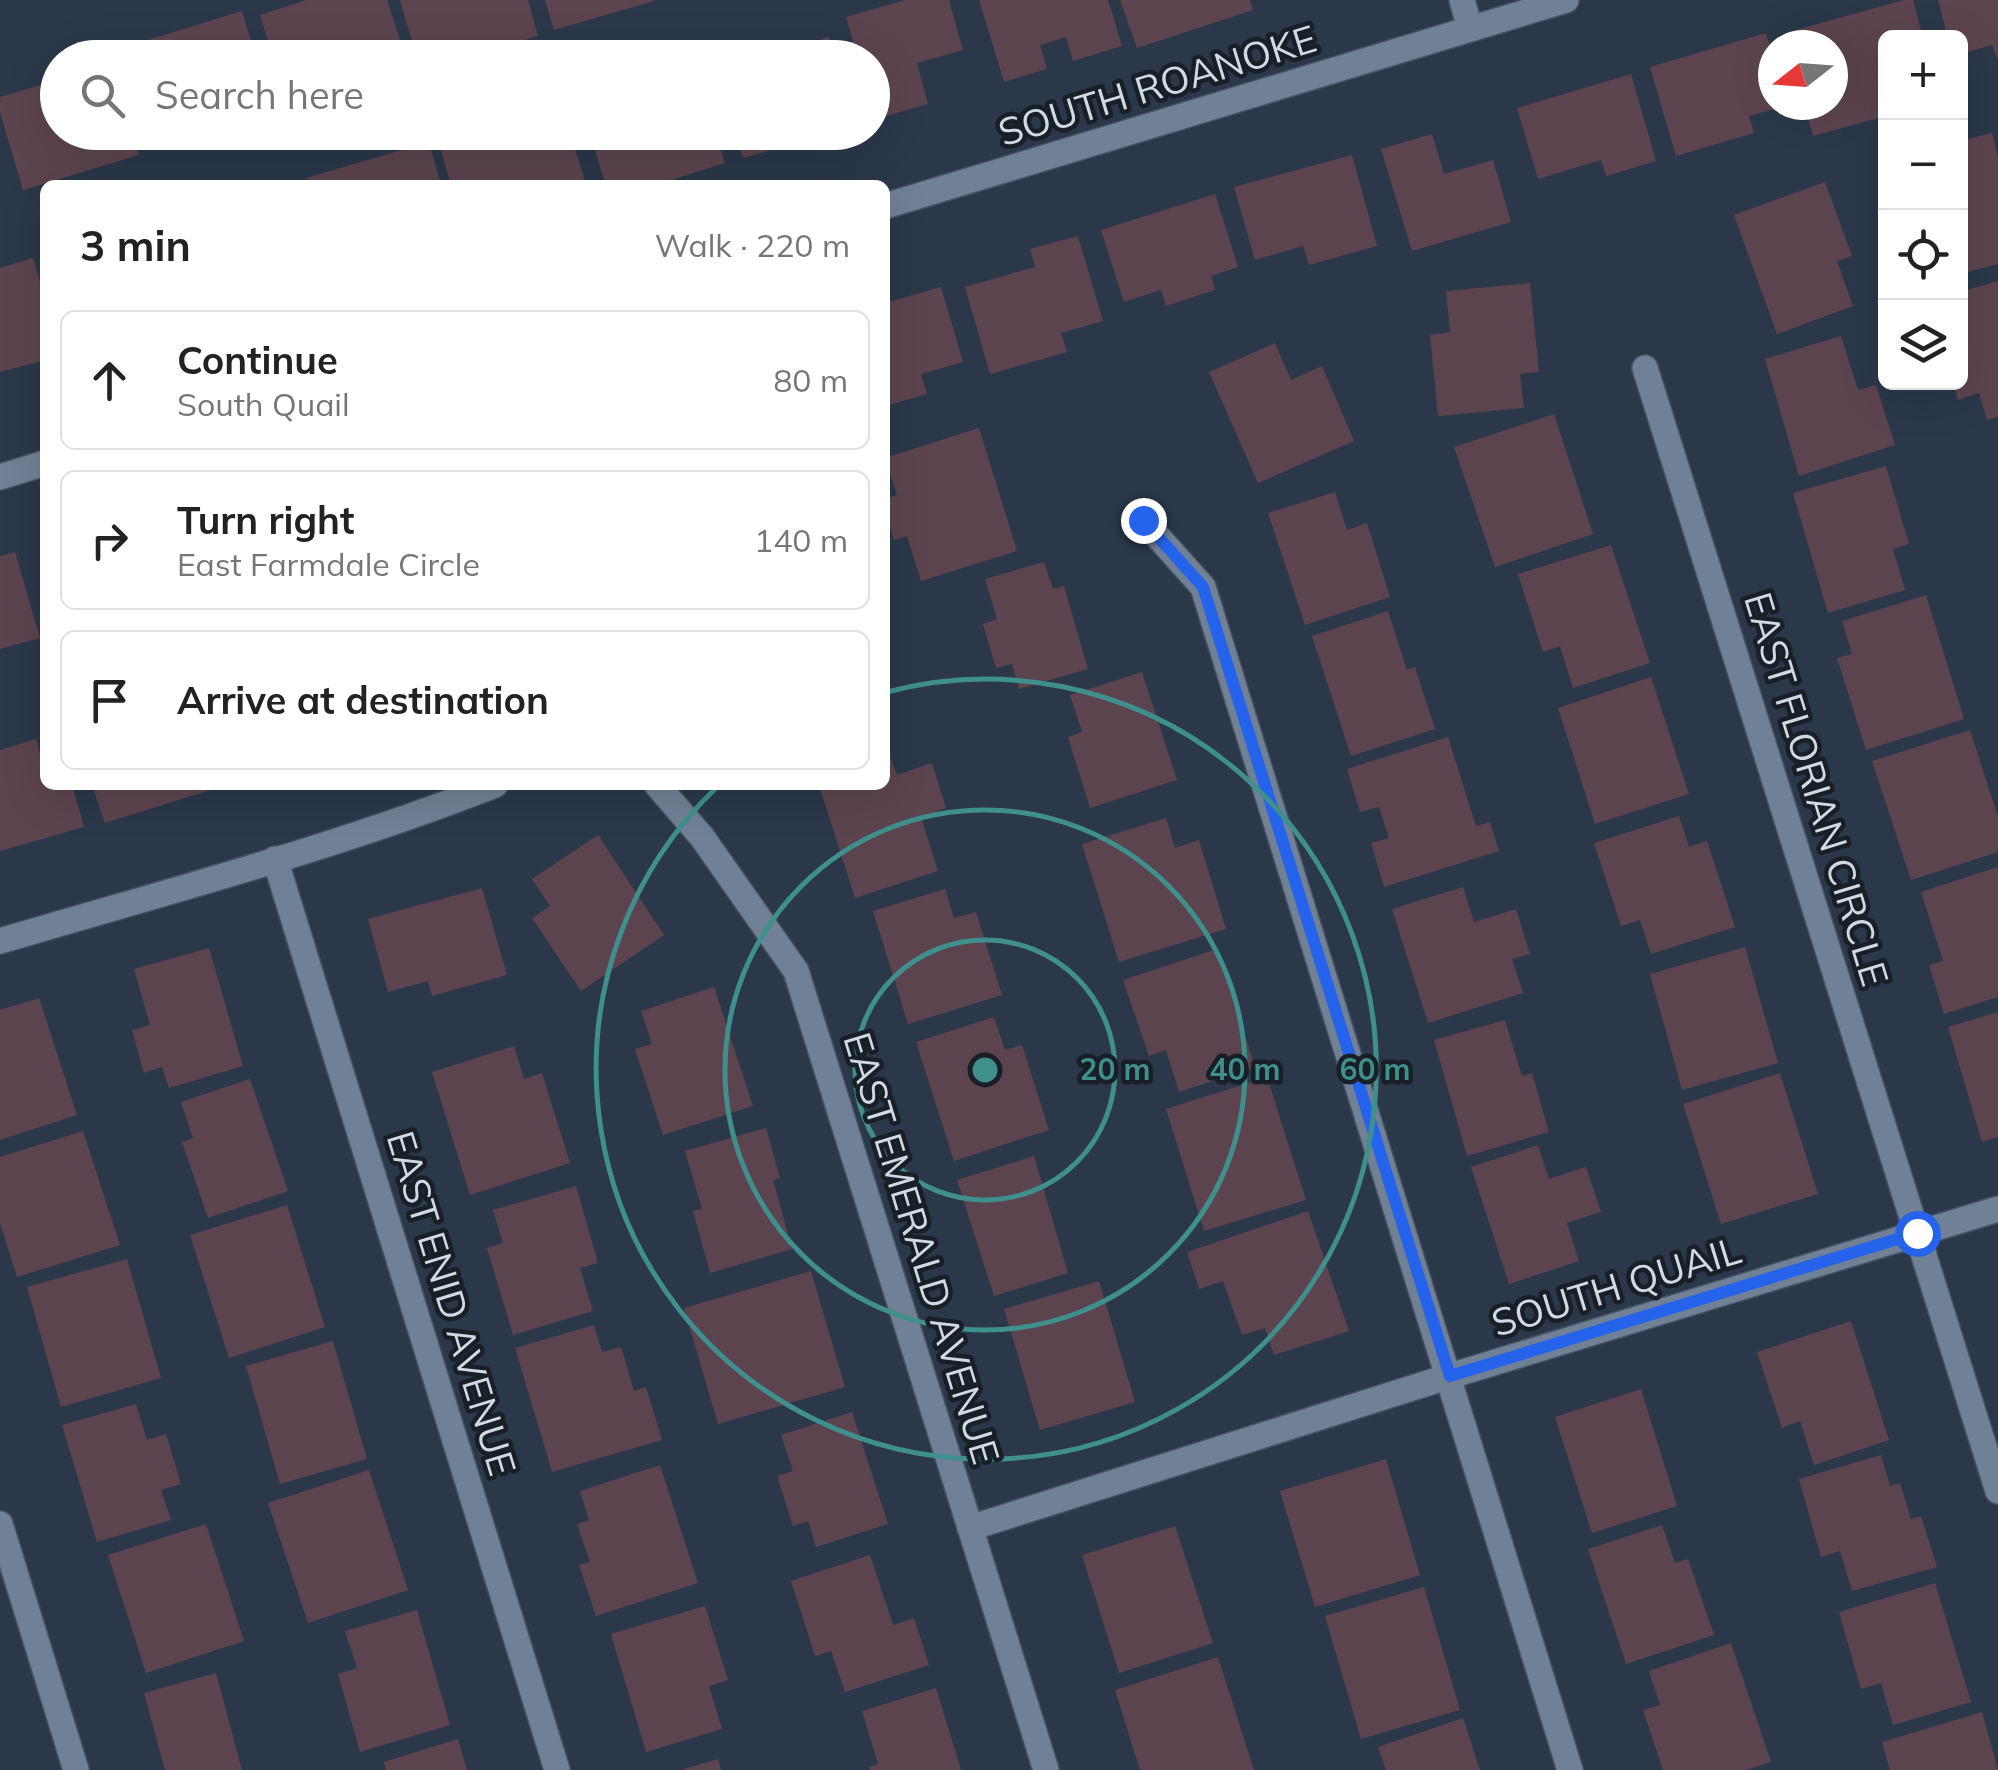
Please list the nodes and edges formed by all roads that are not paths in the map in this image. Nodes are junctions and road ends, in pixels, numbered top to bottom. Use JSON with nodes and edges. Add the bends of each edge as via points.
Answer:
{"nodes":[{"id":1,"x":1462,"y":0,"type":"edge"},
{"id":2,"x":1566,"y":0,"type":"edge"},
{"id":3,"x":1470,"y":29,"type":"junction"},
{"id":4,"x":890,"y":204,"type":"edge"},
{"id":5,"x":1645,"y":368,"type":"dead end"},
{"id":6,"x":40,"y":465,"type":"edge"},
{"id":7,"x":0,"y":477,"type":"edge"},
{"id":8,"x":1143,"y":520,"type":"dead end"},
{"id":9,"x":483,"y":790,"type":"edge"},
{"id":10,"x":662,"y":790,"type":"edge"},
{"id":11,"x":275,"y":859,"type":"junction"},
{"id":12,"x":0,"y":941,"type":"edge"},
{"id":13,"x":1998,"y":1209,"type":"edge"},
{"id":14,"x":1917,"y":1233,"type":"junction"},
{"id":15,"x":1450,"y":1376,"type":"junction"},
{"id":16,"x":1998,"y":1490,"type":"edge"},
{"id":17,"x":0,"y":1524,"type":"edge"},
{"id":18,"x":970,"y":1528,"type":"junction"},
{"id":19,"x":76,"y":1770,"type":"edge"},
{"id":20,"x":557,"y":1770,"type":"edge"},
{"id":21,"x":1046,"y":1770,"type":"edge"},
{"id":22,"x":1570,"y":1770,"type":"edge"}],
"edges":[{"from":1,"to":3,"type":"street"},
{"from":2,"to":3,"type":"street","name":"SOUTH ROANOKE"},
{"from":3,"to":4,"type":"street","name":"SOUTH ROANOKE"},
{"from":5,"to":14,"type":"street","name":"EAST FLORIAN CIRCLE"},
{"from":6,"to":7,"type":"street"},
{"from":8,"to":15,"type":"street","via":[[1203,587]]},
{"from":9,"to":11,"type":"street"},
{"from":10,"to":18,"type":"street","name":"EAST EMERALD AVENUE","via":[[796,971]]},
{"from":11,"to":12,"type":"street"},
{"from":11,"to":20,"type":"street","name":"EAST ENID AVENUE"},
{"from":13,"to":14,"type":"street","name":"SOUTH QUAIL"},
{"from":14,"to":15,"type":"street","name":"SOUTH QUAIL"},
{"from":14,"to":16,"type":"street","name":"EAST FLORIAN CIRCLE"},
{"from":15,"to":18,"type":"street","name":"SOUTH QUAIL"},
{"from":15,"to":22,"type":"street"},
{"from":17,"to":19,"type":"street"},
{"from":18,"to":21,"type":"street","name":"EAST EMERALD AVENUE"}]}
